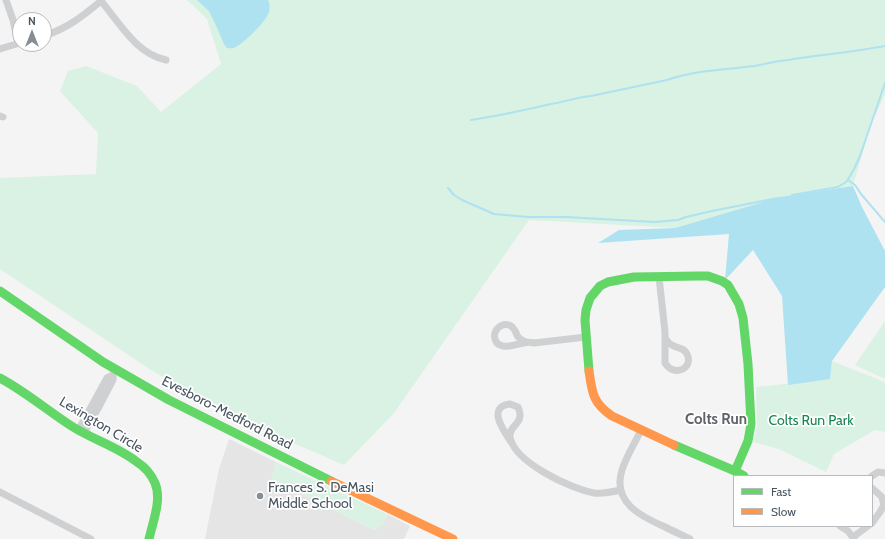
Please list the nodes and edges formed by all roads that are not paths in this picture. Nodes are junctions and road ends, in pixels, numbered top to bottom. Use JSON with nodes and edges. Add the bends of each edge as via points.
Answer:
{"nodes":[{"id":1,"x":6,"y":0,"type":"edge"},
{"id":2,"x":101,"y":0,"type":"edge"},
{"id":3,"x":12,"y":17,"type":"edge"},
{"id":4,"x":52,"y":33,"type":"edge"},
{"id":5,"x":12,"y":45,"type":"edge"},
{"id":6,"x":0,"y":49,"type":"edge"},
{"id":7,"x":166,"y":60,"type":"dead end"},
{"id":8,"x":659,"y":277,"type":"junction"},
{"id":9,"x":0,"y":291,"type":"edge"},
{"id":10,"x":586,"y":337,"type":"junction"},
{"id":11,"x":665,"y":338,"type":"junction"},
{"id":12,"x":526,"y":342,"type":"dead end"},
{"id":13,"x":114,"y":372,"type":"junction"},
{"id":14,"x":0,"y":378,"type":"edge"},
{"id":15,"x":641,"y":430,"type":"junction"},
{"id":16,"x":81,"y":431,"type":"junction"},
{"id":17,"x":511,"y":442,"type":"junction"},
{"id":18,"x":735,"y":472,"type":"junction"},
{"id":19,"x":885,"y":473,"type":"edge"},
{"id":20,"x":742,"y":475,"type":"edge"},
{"id":21,"x":873,"y":475,"type":"edge"},
{"id":22,"x":873,"y":489,"type":"edge"},
{"id":23,"x":621,"y":490,"type":"junction"},
{"id":24,"x":1,"y":494,"type":"edge"},
{"id":25,"x":884,"y":505,"type":"edge"},
{"id":26,"x":873,"y":522,"type":"edge"},
{"id":27,"x":842,"y":527,"type":"edge"},
{"id":28,"x":867,"y":527,"type":"edge"},
{"id":29,"x":853,"y":538,"type":"edge"},
{"id":30,"x":91,"y":539,"type":"edge"},
{"id":31,"x":149,"y":539,"type":"edge"},
{"id":32,"x":453,"y":539,"type":"edge"},
{"id":33,"x":690,"y":539,"type":"edge"}],
"edges":[{"from":1,"to":3,"type":"street"},
{"from":2,"to":4,"type":"street","via":[[72,23]]},
{"from":2,"to":7,"type":"street","via":[[137,44],[149,53]]},
{"from":5,"to":6,"type":"street"},
{"from":8,"to":10,"type":"street","via":[[625,278],[600,286],[590,298],[586,310]]},
{"from":8,"to":11,"type":"street"},
{"from":8,"to":18,"type":"street","via":[[715,278],[728,285],[739,304],[744,327],[751,415],[748,441]]},
{"from":9,"to":13,"type":"street","name":"Evesboro-Medford Road"},
{"from":10,"to":12,"type":"street"},
{"from":10,"to":15,"type":"street","via":[[592,391],[596,401],[612,416]]},
{"from":11,"to":11,"type":"street","via":[[667,366],[681,370],[687,364],[687,353],[671,345]]},
{"from":13,"to":16,"type":"street","via":[[113,380],[100,405]]},
{"from":13,"to":32,"type":"street","name":"Evesboro-Medford Road","via":[[238,436]]},
{"from":14,"to":16,"type":"street","name":"Lexington Circle"},
{"from":15,"to":18,"type":"street"},
{"from":15,"to":23,"type":"street","via":[[622,470]]},
{"from":16,"to":31,"type":"street","name":"Lexington Circle","via":[[135,460],[153,477],[157,502]]},
{"from":17,"to":17,"type":"street","via":[[510,431],[520,415],[518,407],[510,404],[500,408],[498,415],[499,422]]},
{"from":17,"to":23,"type":"street","via":[[520,455],[534,466],[568,484],[585,491],[601,493]]},
{"from":18,"to":20,"type":"street"},
{"from":19,"to":21,"type":"street","via":[[878,472]]},
{"from":22,"to":25,"type":"street","via":[[882,497]]},
{"from":23,"to":33,"type":"street","via":[[632,509],[652,522]]},
{"from":24,"to":30,"type":"street"},
{"from":25,"to":26,"type":"street"},
{"from":27,"to":29,"type":"street","via":[[848,530]]},
{"from":28,"to":29,"type":"street"}]}
